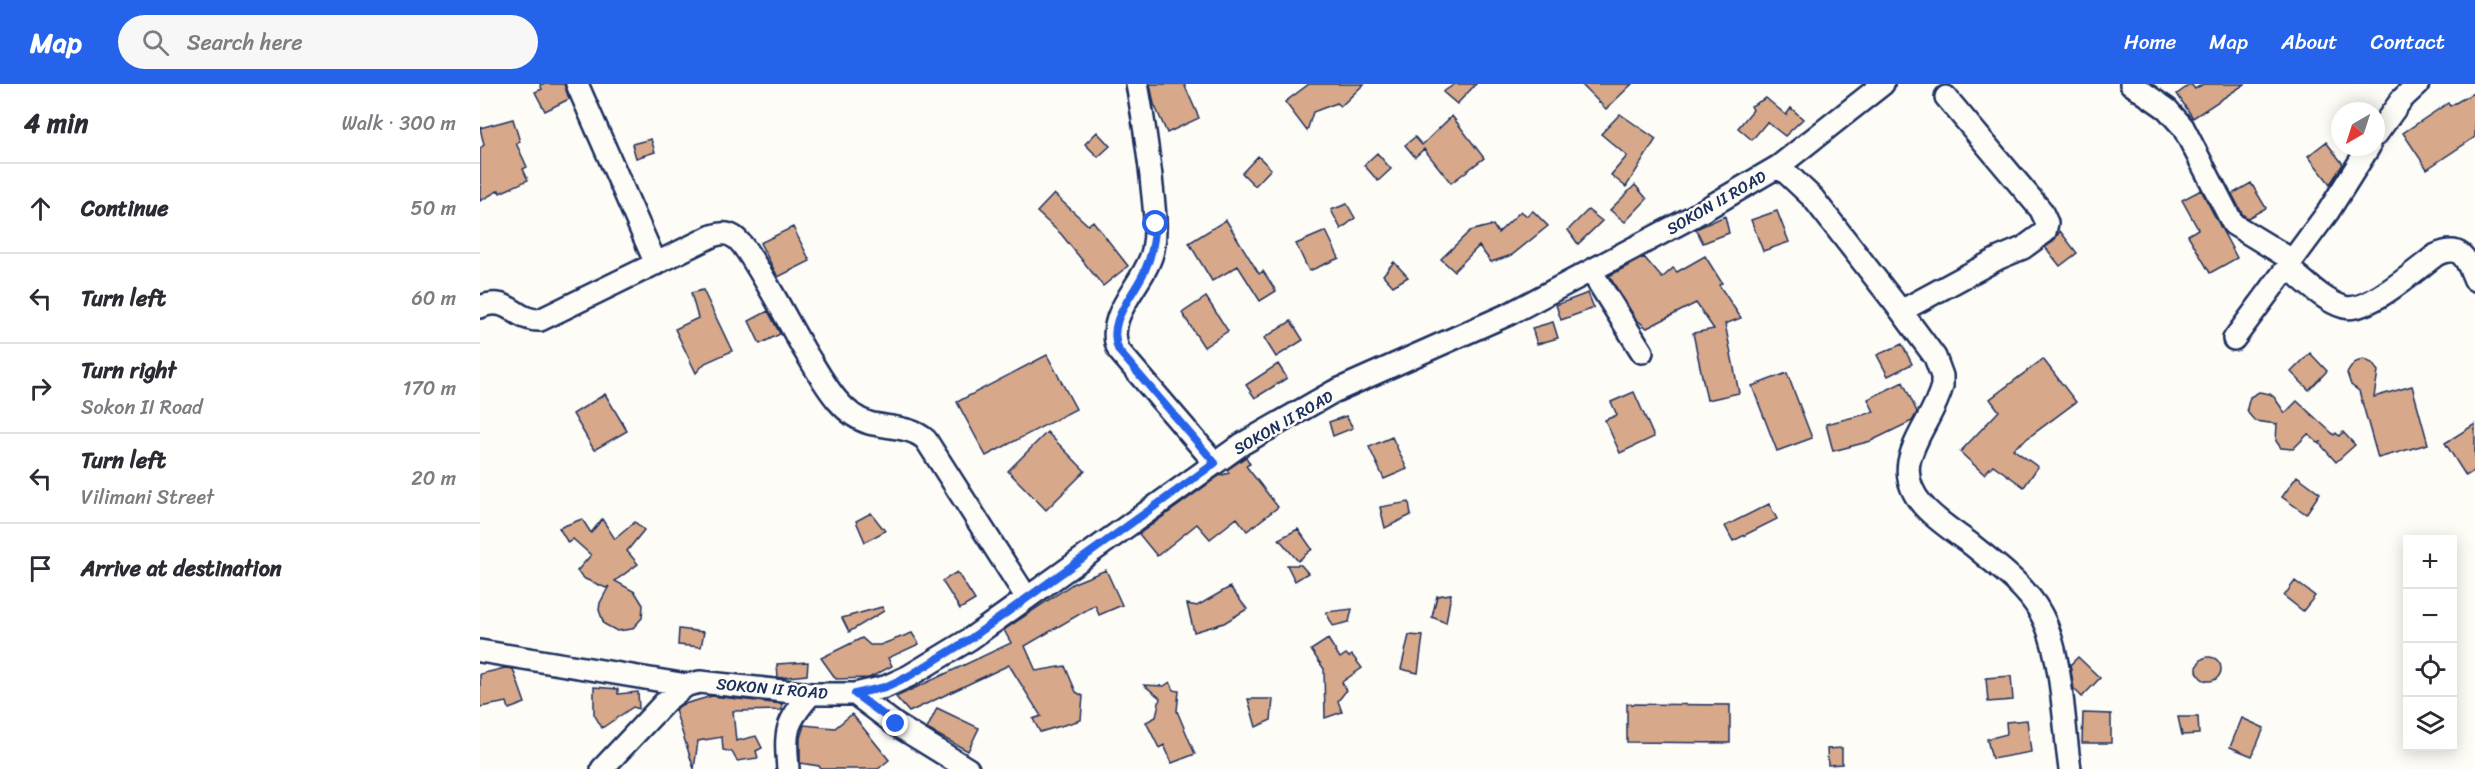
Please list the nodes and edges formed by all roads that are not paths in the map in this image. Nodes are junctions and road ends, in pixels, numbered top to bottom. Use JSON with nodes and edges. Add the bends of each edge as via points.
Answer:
{"nodes":[{"id":1,"x":577,"y":84,"type":"edge"},
{"id":2,"x":1137,"y":84,"type":"edge"},
{"id":3,"x":1883,"y":84,"type":"edge"},
{"id":4,"x":2132,"y":84,"type":"edge"},
{"id":5,"x":2418,"y":84,"type":"edge"},
{"id":6,"x":1946,"y":97,"type":"dead end"},
{"id":7,"x":2385,"y":123,"type":"edge"},
{"id":8,"x":2363,"y":156,"type":"edge"},
{"id":9,"x":1779,"y":166,"type":"junction"},
{"id":10,"x":656,"y":264,"type":"junction"},
{"id":11,"x":2290,"y":264,"type":"junction"},
{"id":12,"x":1591,"y":272,"type":"junction"},
{"id":13,"x":2475,"y":280,"type":"edge"},
{"id":14,"x":480,"y":307,"type":"edge"},
{"id":15,"x":1901,"y":310,"type":"junction"},
{"id":16,"x":2234,"y":339,"type":"dead end"},
{"id":17,"x":1642,"y":352,"type":"dead end"},
{"id":18,"x":1215,"y":463,"type":"junction"},
{"id":19,"x":1027,"y":598,"type":"junction"},
{"id":20,"x":480,"y":651,"type":"edge"},
{"id":21,"x":687,"y":685,"type":"junction"},
{"id":22,"x":811,"y":694,"type":"junction"},
{"id":23,"x":855,"y":694,"type":"junction"},
{"id":24,"x":602,"y":769,"type":"edge"},
{"id":25,"x":788,"y":769,"type":"edge"},
{"id":26,"x":968,"y":769,"type":"edge"},
{"id":27,"x":2070,"y":769,"type":"edge"}],
"edges":[{"from":1,"to":10,"type":"street"},
{"from":2,"to":18,"type":"street","via":[[1156,224],[1153,251],[1120,313],[1114,342]]},
{"from":3,"to":9,"type":"street","name":"SOKON II ROAD"},
{"from":4,"to":11,"type":"street","via":[[2167,109],[2183,127],[2233,224]]},
{"from":5,"to":7,"type":"street"},
{"from":6,"to":15,"type":"street","via":[[2041,210],[2045,232],[2023,248]]},
{"from":8,"to":11,"type":"street"},
{"from":9,"to":12,"type":"street","name":"SOKON II ROAD"},
{"from":9,"to":15,"type":"street","via":[[1813,198]]},
{"from":10,"to":14,"type":"street","via":[[540,320],[522,317],[502,303]]},
{"from":10,"to":19,"type":"street","via":[[718,234],[739,240],[837,399],[858,418],[912,432],[926,440]]},
{"from":11,"to":13,"type":"street","via":[[2332,302],[2354,309],[2372,302],[2446,251],[2466,259]]},
{"from":11,"to":16,"type":"street"},
{"from":12,"to":17,"type":"street"},
{"from":12,"to":18,"type":"street","name":"SOKON II ROAD","via":[[1509,314],[1333,392]]},
{"from":15,"to":27,"type":"street","via":[[1935,357],[1942,376],[1939,398],[1909,463],[1910,479],[1918,499],[1932,516],[2011,580],[2041,613],[2057,666]]},
{"from":18,"to":19,"type":"street","name":"SOKON II ROAD"},
{"from":19,"to":23,"type":"street","name":"SOKON II ROAD","via":[[909,676]]},
{"from":20,"to":21,"type":"street","name":"SOKON II ROAD"},
{"from":21,"to":22,"type":"street","name":"SOKON II ROAD","via":[[700,682]]},
{"from":21,"to":24,"type":"street","via":[[666,701]]},
{"from":22,"to":23,"type":"street","name":"SOKON II ROAD"},
{"from":22,"to":25,"type":"street","via":[[787,728]]},
{"from":23,"to":26,"type":"street"}]}
